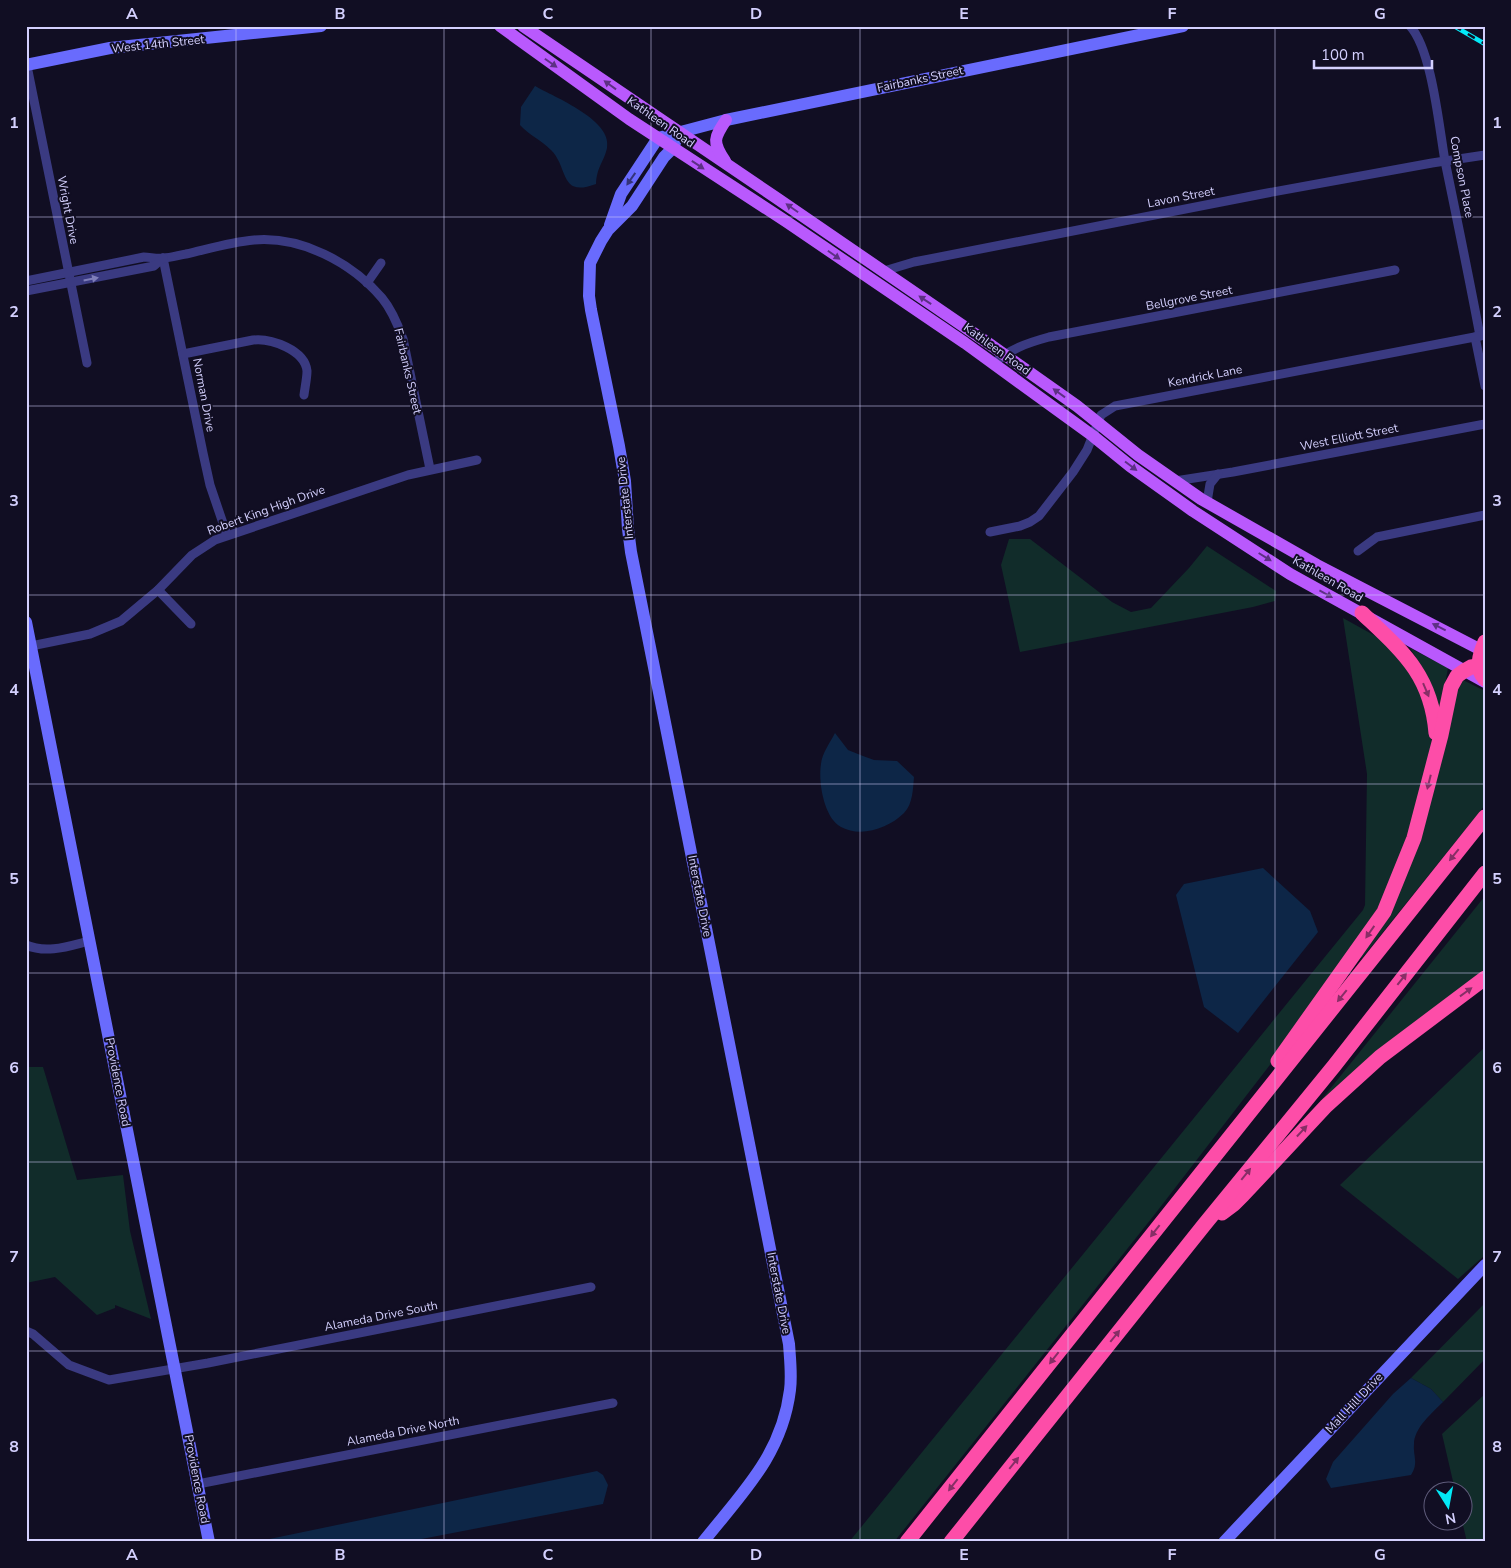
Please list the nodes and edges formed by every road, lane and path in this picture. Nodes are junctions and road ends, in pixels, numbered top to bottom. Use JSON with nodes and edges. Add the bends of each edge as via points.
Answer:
{"nodes":[{"id":1,"x":321,"y":26,"type":"edge"},
{"id":2,"x":500,"y":26,"type":"edge"},
{"id":3,"x":1183,"y":26,"type":"edge"},
{"id":4,"x":1410,"y":26,"type":"edge"},
{"id":5,"x":530,"y":28,"type":"edge"},
{"id":6,"x":245,"y":31,"type":"edge"},
{"id":7,"x":523,"y":43,"type":"junction"},
{"id":8,"x":27,"y":64,"type":"edge"},
{"id":9,"x":726,"y":120,"type":"junction"},
{"id":10,"x":679,"y":132,"type":"junction"},
{"id":11,"x":658,"y":138,"type":"junction"},
{"id":12,"x":673,"y":148,"type":"junction"},
{"id":13,"x":1485,"y":156,"type":"edge"},
{"id":14,"x":1446,"y":162,"type":"junction"},
{"id":15,"x":730,"y":167,"type":"junction"},
{"id":16,"x":608,"y":230,"type":"junction"},
{"id":17,"x":163,"y":258,"type":"junction"},
{"id":18,"x":381,"y":263,"type":"dead end"},
{"id":19,"x":1395,"y":270,"type":"dead end"},
{"id":20,"x":884,"y":271,"type":"junction"},
{"id":21,"x":68,"y":272,"type":"junction"},
{"id":22,"x":26,"y":281,"type":"edge"},
{"id":23,"x":70,"y":283,"type":"junction"},
{"id":24,"x":366,"y":283,"type":"junction"},
{"id":25,"x":26,"y":292,"type":"edge"},
{"id":26,"x":1480,"y":336,"type":"edge"},
{"id":27,"x":183,"y":354,"type":"junction"},
{"id":28,"x":1004,"y":354,"type":"junction"},
{"id":29,"x":87,"y":363,"type":"dead end"},
{"id":30,"x":993,"y":364,"type":"junction"},
{"id":31,"x":1485,"y":386,"type":"edge"},
{"id":32,"x":304,"y":394,"type":"dead end"},
{"id":33,"x":1097,"y":423,"type":"junction"},
{"id":34,"x":1485,"y":424,"type":"edge"},
{"id":35,"x":1092,"y":436,"type":"junction"},
{"id":36,"x":477,"y":460,"type":"dead end"},
{"id":37,"x":430,"y":469,"type":"junction"},
{"id":38,"x":1218,"y":474,"type":"junction"},
{"id":39,"x":1175,"y":481,"type":"junction"},
{"id":40,"x":1207,"y":502,"type":"junction"},
{"id":41,"x":1485,"y":515,"type":"edge"},
{"id":42,"x":990,"y":532,"type":"dead end"},
{"id":43,"x":227,"y":535,"type":"junction"},
{"id":44,"x":1358,"y":551,"type":"dead end"},
{"id":45,"x":158,"y":590,"type":"junction"},
{"id":46,"x":1362,"y":613,"type":"junction"},
{"id":47,"x":26,"y":622,"type":"edge"},
{"id":48,"x":191,"y":624,"type":"dead end"},
{"id":49,"x":31,"y":646,"type":"junction"},
{"id":50,"x":1481,"y":663,"type":"edge"},
{"id":51,"x":1437,"y":750,"type":"junction"},
{"id":52,"x":1485,"y":817,"type":"edge"},
{"id":53,"x":1485,"y":873,"type":"edge"},
{"id":54,"x":89,"y":941,"type":"junction"},
{"id":55,"x":26,"y":945,"type":"edge"},
{"id":56,"x":1485,"y":978,"type":"edge"},
{"id":57,"x":1185,"y":1192,"type":"junction"},
{"id":58,"x":1204,"y":1225,"type":"junction"},
{"id":59,"x":1485,"y":1265,"type":"edge"},
{"id":60,"x":591,"y":1287,"type":"dead end"},
{"id":61,"x":26,"y":1331,"type":"edge"},
{"id":62,"x":175,"y":1368,"type":"junction"},
{"id":63,"x":613,"y":1402,"type":"dead end"},
{"id":64,"x":198,"y":1484,"type":"junction"},
{"id":65,"x":209,"y":1542,"type":"edge"},
{"id":66,"x":703,"y":1542,"type":"edge"},
{"id":67,"x":908,"y":1542,"type":"edge"},
{"id":68,"x":951,"y":1542,"type":"edge"},
{"id":69,"x":1224,"y":1542,"type":"edge"}],
"edges":[{"from":1,"to":6,"type":"street","name":"West 14th Street"},
{"from":2,"to":7,"type":"main road","name":"Kathleen Road"},
{"from":3,"to":9,"type":"street","name":"Fairbanks Street"},
{"from":4,"to":14,"type":"street","name":"Compson Place","via":[[1419,39],[1427,63]]},
{"from":5,"to":7,"type":"street"},
{"from":10,"to":5,"type":"main road","name":"Kathleen Road","one_way":true},
{"from":6,"to":8,"type":"street","name":"West 14th Street","via":[[110,48]]},
{"from":7,"to":11,"type":"main road","name":"Kathleen Road","one_way":true},
{"from":8,"to":21,"type":"street","name":"Wright Drive"},
{"from":9,"to":10,"type":"street","name":"Fairbanks Street"},
{"from":9,"to":15,"type":"main road","via":[[717,133],[716,146]]},
{"from":10,"to":11,"type":"street","name":"Fairbanks Street"},
{"from":10,"to":12,"type":"street","name":"Interstate Drive"},
{"from":10,"to":15,"type":"main road","name":"Kathleen Road"},
{"from":11,"to":12,"type":"main road","name":"Kathleen Road"},
{"from":11,"to":16,"type":"street","name":"Interstate Drive","one_way":true,"via":[[621,194]]},
{"from":12,"to":16,"type":"street","name":"Interstate Drive","via":[[632,206]]},
{"from":12,"to":30,"type":"main road","name":"Kathleen Road","one_way":true},
{"from":13,"to":14,"type":"street","name":"Lavon Street"},
{"from":14,"to":20,"type":"street","name":"Lavon Street","via":[[1233,200],[914,262]]},
{"from":14,"to":26,"type":"street","name":"Compson Place"},
{"from":20,"to":15,"type":"main road","name":"Kathleen Road","one_way":true},
{"from":16,"to":66,"type":"street","name":"Interstate Drive","via":[[590,263],[591,310],[625,481],[631,552],[789,1344],[787,1410],[772,1451]]},
{"from":17,"to":21,"type":"street","name":"Fairbanks Street","via":[[144,257]]},
{"from":23,"to":17,"type":"street","name":"Fairbanks Street","one_way":true,"via":[[154,266]]},
{"from":17,"to":24,"type":"street","name":"Fairbanks Street","via":[[253,240],[287,241],[324,254]]},
{"from":17,"to":27,"type":"street","name":"Norman Drive"},
{"from":18,"to":24,"type":"street"},
{"from":19,"to":28,"type":"street","name":"Bellgrove Street","via":[[1049,337],[1022,344]]},
{"from":28,"to":20,"type":"main road","name":"Kathleen Road","one_way":true},
{"from":21,"to":22,"type":"street","name":"Fairbanks Street"},
{"from":21,"to":23,"type":"street","name":"Wright Drive"},
{"from":23,"to":25,"type":"street","name":"Fairbanks Street"},
{"from":23,"to":29,"type":"street","name":"Wright Drive"},
{"from":24,"to":37,"type":"street","name":"Fairbanks Street","via":[[382,299],[400,331]]},
{"from":26,"to":31,"type":"street","name":"Compson Place"},
{"from":26,"to":33,"type":"street","name":"Kendrick Lane","via":[[1115,406],[1101,415]]},
{"from":27,"to":32,"type":"street","via":[[253,340],[276,342],[305,364]]},
{"from":27,"to":43,"type":"street","name":"Norman Drive","via":[[210,485]]},
{"from":28,"to":30,"type":"street","name":"Bellgrove Street"},
{"from":33,"to":28,"type":"main road","name":"Kathleen Road","one_way":true},
{"from":30,"to":35,"type":"main road","name":"Kathleen Road"},
{"from":33,"to":35,"type":"street","name":"Kendrick Lane"},
{"from":33,"to":39,"type":"main road","name":"Kathleen Road"},
{"from":34,"to":38,"type":"street","name":"West Elliott Street"},
{"from":35,"to":42,"type":"street","name":"Kendrick Lane","via":[[1073,472],[1039,516],[1025,524]]},
{"from":35,"to":46,"type":"main road","name":"Kathleen Road","one_way":true,"via":[[1130,466],[1290,574]]},
{"from":36,"to":37,"type":"street","name":"Robert King High Drive"},
{"from":37,"to":43,"type":"street","name":"Robert King High Drive"},
{"from":38,"to":39,"type":"street","name":"West Elliott Street"},
{"from":38,"to":40,"type":"street","via":[[1210,484]]},
{"from":39,"to":40,"type":"main road","name":"Kathleen Road"},
{"from":50,"to":40,"type":"main road","name":"Kathleen Road","one_way":true},
{"from":41,"to":44,"type":"street","via":[[1377,537]]},
{"from":43,"to":45,"type":"street","name":"Robert King High Drive","via":[[192,555]]},
{"from":45,"to":48,"type":"street"},
{"from":45,"to":49,"type":"street","name":"Robert King High Drive","via":[[121,621],[104,629]]},
{"from":46,"to":50,"type":"main road","name":"Kathleen Road"},
{"from":46,"to":51,"type":"highway","one_way":true,"via":[[1398,647],[1424,683],[1435,718]]},
{"from":47,"to":49,"type":"street","name":"Providence Road"},
{"from":49,"to":54,"type":"street","name":"Providence Road"},
{"from":50,"to":51,"type":"highway","via":[[1457,676],[1450,687]]},
{"from":51,"to":57,"type":"highway","one_way":true,"via":[[1414,838],[1384,912]]},
{"from":52,"to":57,"type":"highway","one_way":true},
{"from":58,"to":53,"type":"highway","one_way":true},
{"from":54,"to":55,"type":"street","via":[[60,949]]},
{"from":54,"to":62,"type":"street","name":"Providence Road"},
{"from":58,"to":56,"type":"highway","one_way":true,"via":[[1234,1204],[1326,1106],[1380,1058]]},
{"from":57,"to":67,"type":"highway","one_way":true},
{"from":68,"to":58,"type":"highway","one_way":true},
{"from":59,"to":69,"type":"street","name":"Mall Hill Drive"},
{"from":60,"to":62,"type":"street","name":"Alameda Drive South"},
{"from":61,"to":62,"type":"street","name":"Alameda Drive South","via":[[69,1365],[100,1378],[109,1380]]},
{"from":62,"to":64,"type":"street","name":"Providence Road"},
{"from":63,"to":64,"type":"street","name":"Alameda Drive North"},
{"from":64,"to":65,"type":"street","name":"Providence Road"}]}
